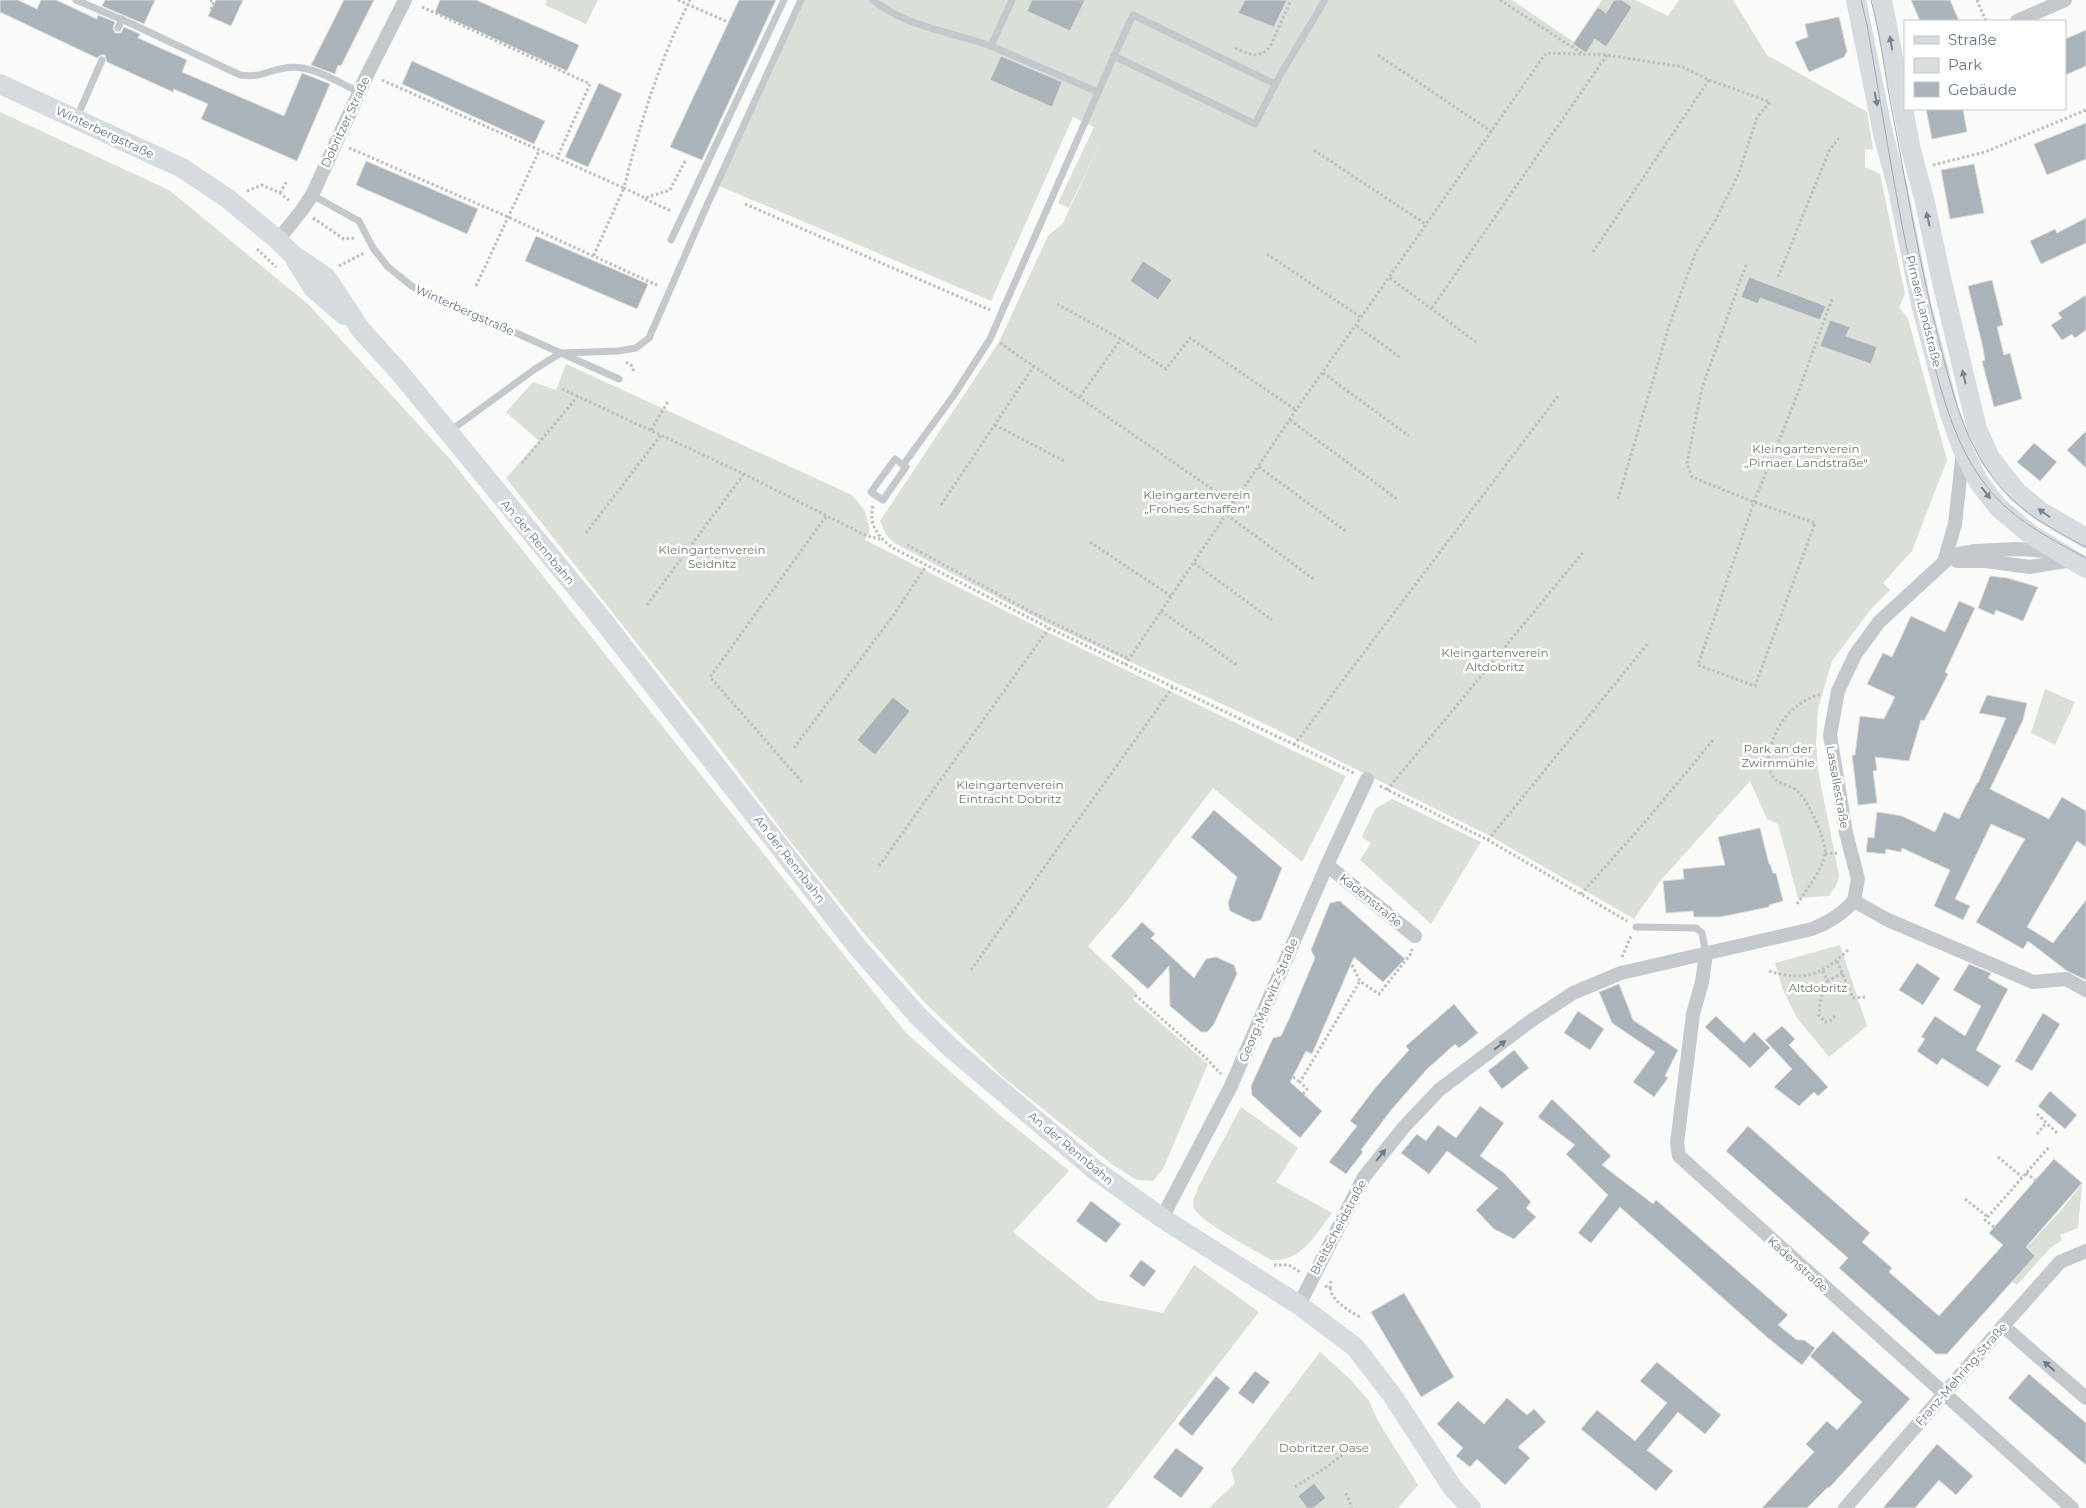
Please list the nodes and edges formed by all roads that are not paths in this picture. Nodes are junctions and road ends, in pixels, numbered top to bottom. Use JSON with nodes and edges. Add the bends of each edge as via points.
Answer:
{"nodes":[{"id":1,"x":76,"y":0,"type":"edge"},
{"id":2,"x":784,"y":0,"type":"edge"},
{"id":3,"x":801,"y":0,"type":"edge"},
{"id":4,"x":873,"y":0,"type":"edge"},
{"id":5,"x":1012,"y":0,"type":"edge"},
{"id":6,"x":1325,"y":0,"type":"edge"},
{"id":7,"x":1856,"y":0,"type":"edge"},
{"id":8,"x":1882,"y":0,"type":"edge"},
{"id":9,"x":2065,"y":0,"type":"edge"},
{"id":10,"x":411,"y":2,"type":"edge"},
{"id":11,"x":122,"y":19,"type":"junction"},
{"id":12,"x":2019,"y":20,"type":"edge"},
{"id":13,"x":118,"y":28,"type":"dead end"},
{"id":14,"x":991,"y":46,"type":"junction"},
{"id":15,"x":1114,"y":56,"type":"junction"},
{"id":16,"x":102,"y":60,"type":"dead end"},
{"id":17,"x":1900,"y":67,"type":"edge"},
{"id":18,"x":0,"y":84,"type":"edge"},
{"id":19,"x":1275,"y":84,"type":"junction"},
{"id":20,"x":359,"y":92,"type":"junction"},
{"id":21,"x":1098,"y":92,"type":"junction"},
{"id":22,"x":1904,"y":92,"type":"edge"},
{"id":23,"x":1907,"y":110,"type":"edge"},
{"id":24,"x":76,"y":118,"type":"junction"},
{"id":25,"x":312,"y":195,"type":"junction"},
{"id":26,"x":278,"y":240,"type":"junction"},
{"id":27,"x":671,"y":240,"type":"dead end"},
{"id":28,"x":293,"y":255,"type":"junction"},
{"id":29,"x":361,"y":330,"type":"junction"},
{"id":30,"x":561,"y":353,"type":"junction"},
{"id":31,"x":619,"y":379,"type":"dead end"},
{"id":32,"x":448,"y":433,"type":"junction"},
{"id":33,"x":1963,"y":450,"type":"junction"},
{"id":34,"x":903,"y":465,"type":"junction"},
{"id":35,"x":2086,"y":538,"type":"edge"},
{"id":36,"x":2081,"y":562,"type":"edge"},
{"id":37,"x":1944,"y":563,"type":"junction"},
{"id":38,"x":1367,"y":779,"type":"road end"},
{"id":39,"x":1327,"y":865,"type":"junction"},
{"id":40,"x":1854,"y":901,"type":"junction"},
{"id":41,"x":1636,"y":927,"type":"road end"},
{"id":42,"x":1414,"y":936,"type":"road end"},
{"id":43,"x":1706,"y":954,"type":"junction"},
{"id":44,"x":2086,"y":990,"type":"edge"},
{"id":45,"x":1162,"y":1218,"type":"junction"},
{"id":46,"x":2086,"y":1251,"type":"edge"},
{"id":47,"x":1299,"y":1305,"type":"junction"},
{"id":48,"x":2003,"y":1326,"type":"junction"},
{"id":49,"x":1945,"y":1394,"type":"junction"},
{"id":50,"x":2086,"y":1398,"type":"edge"},
{"id":51,"x":1471,"y":1508,"type":"edge"},
{"id":52,"x":1845,"y":1508,"type":"edge"},
{"id":53,"x":2072,"y":1508,"type":"edge"}],
"edges":[{"from":1,"to":11,"type":"lane"},
{"from":2,"to":27,"type":"lane"},
{"from":3,"to":30,"type":"lane","via":[[649,338],[636,348]]},
{"from":4,"to":14,"type":"lane","via":[[885,10],[925,28]]},
{"from":5,"to":14,"type":"lane"},
{"from":6,"to":19,"type":"lane"},
{"from":7,"to":33,"type":"main road","name":"Pirnaer Landstraße","one_way":true,"via":[[1921,304],[1950,414]]},
{"from":17,"to":8,"type":"main road","name":"Pirnaer Landstraße","one_way":true},
{"from":9,"to":12,"type":"street"},
{"from":10,"to":20,"type":"street","name":"Dobritzer Straße"},
{"from":11,"to":13,"type":"lane"},
{"from":11,"to":20,"type":"lane","via":[[240,75],[254,77],[286,67],[305,68]]},
{"from":14,"to":21,"type":"lane"},
{"from":15,"to":19,"type":"lane","via":[[1255,124]]},
{"from":15,"to":19,"type":"lane","via":[[1133,15]]},
{"from":15,"to":21,"type":"lane"},
{"from":16,"to":24,"type":"lane"},
{"from":22,"to":17,"type":"main road","name":"Pirnaer Landstraße","one_way":true},
{"from":18,"to":24,"type":"main road","name":"Winterbergstraße"},
{"from":20,"to":25,"type":"street","name":"Dobritzer Straße"},
{"from":21,"to":34,"type":"lane","via":[[990,339]]},
{"from":35,"to":23,"type":"main road","name":"Pirnaer Landstraße","one_way":true,"via":[[2040,511],[2017,492],[1998,470],[1983,444],[1968,394],[1916,169]]},
{"from":24,"to":26,"type":"main road","name":"Winterbergstraße","via":[[182,168],[227,198]]},
{"from":25,"to":26,"type":"street","name":"Dobritzer Straße"},
{"from":25,"to":30,"type":"lane","name":"Winterbergstraße","via":[[359,221],[373,248],[388,267],[413,287]]},
{"from":26,"to":28,"type":"main road","name":"An der Rennbahn"},
{"from":28,"to":29,"type":"main road","name":"An der Rennbahn","via":[[313,288]]},
{"from":28,"to":29,"type":"main road","name":"An der Rennbahn","via":[[326,277]]},
{"from":29,"to":32,"type":"main road","name":"An der Rennbahn"},
{"from":30,"to":31,"type":"lane","name":"Winterbergstraße"},
{"from":30,"to":32,"type":"lane","via":[[534,369]]},
{"from":32,"to":45,"type":"main road","name":"An der Rennbahn","via":[[603,621],[859,949],[918,1016],[1095,1170]]},
{"from":33,"to":36,"type":"main road","name":"Pirnaer Landstraße","one_way":true,"via":[[1978,481],[1998,506],[2030,534]]},
{"from":33,"to":37,"type":"street","via":[[1955,524]]},
{"from":34,"to":34,"type":"lane","via":[[895,459],[871,492],[883,500],[906,467]]},
{"from":36,"to":37,"type":"street","via":[[2030,567],[1966,560]]},
{"from":37,"to":40,"type":"street","name":"Lassallestraße","via":[[1879,622],[1855,655],[1838,691],[1830,735],[1846,833],[1858,879]]},
{"from":38,"to":39,"type":"street","name":"Georg-Marwitz-Straße"},
{"from":39,"to":42,"type":"street","name":"Kadenstraße"},
{"from":39,"to":45,"type":"street","name":"Georg-Marwitz-Straße","via":[[1232,1086]]},
{"from":40,"to":43,"type":"street","via":[[1836,918],[1812,928]]},
{"from":40,"to":44,"type":"street","via":[[1888,920],[2033,982],[2066,979]]},
{"from":41,"to":43,"type":"lane","via":[[1696,928],[1702,933]]},
{"from":47,"to":43,"type":"street","name":"Breitscheidstraße","one_way":true,"via":[[1364,1177],[1439,1090],[1573,993],[1624,972]]},
{"from":43,"to":49,"type":"street","name":"Kadenstraße","via":[[1693,1014],[1677,1143],[1679,1156]]},
{"from":45,"to":47,"type":"main road","name":"An der Rennbahn"},
{"from":46,"to":48,"type":"street","name":"Franz-Mehring-Straße","via":[[2060,1262]]},
{"from":47,"to":51,"type":"main road","via":[[1355,1347],[1392,1395],[1452,1487]]},
{"from":48,"to":49,"type":"street","name":"Franz-Mehring-Straße"},
{"from":50,"to":48,"type":"street","one_way":true},
{"from":49,"to":52,"type":"street","name":"Franz-Mehring-Straße"},
{"from":49,"to":53,"type":"street","name":"Kadenstraße"}]}
